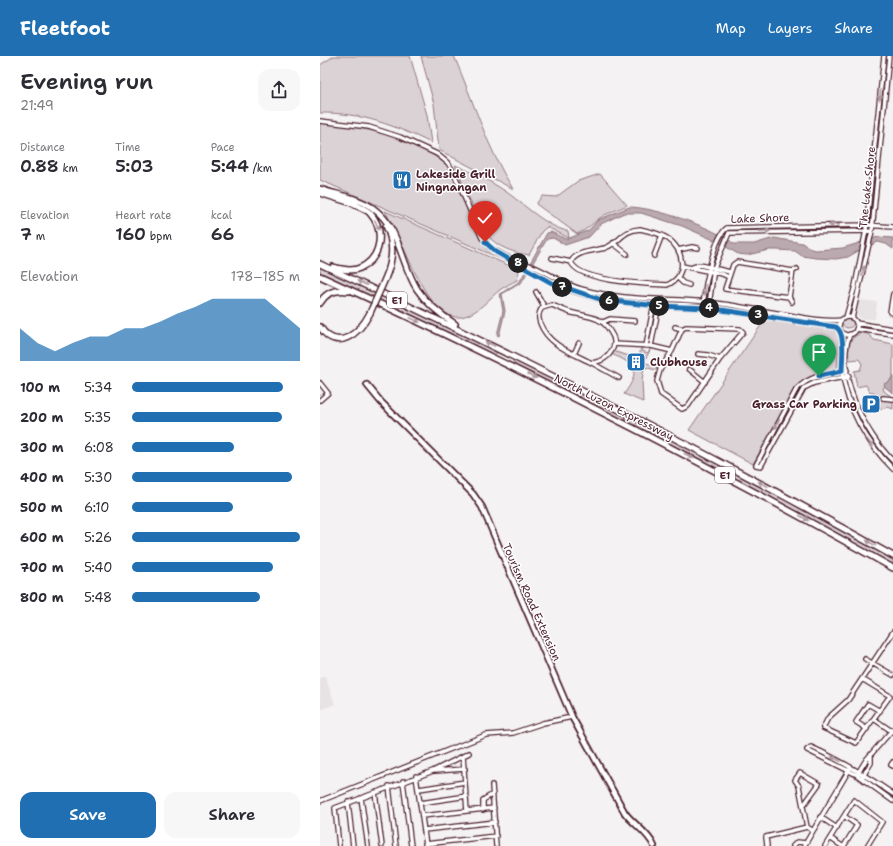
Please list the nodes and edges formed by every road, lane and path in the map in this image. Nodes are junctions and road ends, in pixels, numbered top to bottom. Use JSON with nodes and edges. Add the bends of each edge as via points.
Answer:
{"nodes":[{"id":1,"x":884,"y":56,"type":"edge"},
{"id":2,"x":889,"y":56,"type":"edge"},
{"id":3,"x":320,"y":121,"type":"edge"},
{"id":4,"x":320,"y":188,"type":"edge"},
{"id":5,"x":320,"y":193,"type":"edge"},
{"id":6,"x":354,"y":204,"type":"junction"},
{"id":7,"x":365,"y":204,"type":"junction"},
{"id":8,"x":374,"y":212,"type":"junction"},
{"id":9,"x":867,"y":224,"type":"junction"},
{"id":10,"x":873,"y":225,"type":"junction"},
{"id":11,"x":893,"y":227,"type":"edge"},
{"id":12,"x":866,"y":230,"type":"junction"},
{"id":13,"x":872,"y":230,"type":"junction"},
{"id":14,"x":724,"y":232,"type":"junction"},
{"id":15,"x":728,"y":234,"type":"junction"},
{"id":16,"x":662,"y":235,"type":"junction"},
{"id":17,"x":613,"y":243,"type":"junction"},
{"id":18,"x":698,"y":248,"type":"dead end"},
{"id":19,"x":678,"y":250,"type":"junction"},
{"id":20,"x":627,"y":254,"type":"dead end"},
{"id":21,"x":654,"y":256,"type":"dead end"},
{"id":22,"x":552,"y":258,"type":"dead end"},
{"id":23,"x":515,"y":262,"type":"junction"},
{"id":24,"x":571,"y":262,"type":"junction"},
{"id":25,"x":320,"y":264,"type":"edge"},
{"id":26,"x":682,"y":266,"type":"junction"},
{"id":27,"x":693,"y":267,"type":"junction"},
{"id":28,"x":710,"y":267,"type":"junction"},
{"id":29,"x":714,"y":270,"type":"junction"},
{"id":30,"x":708,"y":272,"type":"junction"},
{"id":31,"x":730,"y":272,"type":"junction"},
{"id":32,"x":320,"y":276,"type":"edge"},
{"id":33,"x":729,"y":277,"type":"junction"},
{"id":34,"x":678,"y":278,"type":"junction"},
{"id":35,"x":689,"y":285,"type":"dead end"},
{"id":36,"x":536,"y":292,"type":"dead end"},
{"id":37,"x":893,"y":294,"type":"edge"},
{"id":38,"x":367,"y":297,"type":"junction"},
{"id":39,"x":789,"y":297,"type":"junction"},
{"id":40,"x":654,"y":300,"type":"junction"},
{"id":41,"x":660,"y":300,"type":"junction"},
{"id":42,"x":704,"y":302,"type":"junction"},
{"id":43,"x":709,"y":302,"type":"junction"},
{"id":44,"x":792,"y":302,"type":"dead end"},
{"id":45,"x":320,"y":303,"type":"edge"},
{"id":46,"x":653,"y":305,"type":"junction"},
{"id":47,"x":544,"y":306,"type":"junction"},
{"id":48,"x":659,"y":306,"type":"junction"},
{"id":49,"x":703,"y":308,"type":"junction"},
{"id":50,"x":708,"y":308,"type":"junction"},
{"id":51,"x":893,"y":313,"type":"edge"},
{"id":52,"x":846,"y":317,"type":"junction"},
{"id":53,"x":852,"y":318,"type":"junction"},
{"id":54,"x":654,"y":319,"type":"junction"},
{"id":55,"x":841,"y":320,"type":"junction"},
{"id":56,"x":635,"y":321,"type":"dead end"},
{"id":57,"x":603,"y":322,"type":"junction"},
{"id":58,"x":856,"y":323,"type":"junction"},
{"id":59,"x":320,"y":327,"type":"edge"},
{"id":60,"x":675,"y":327,"type":"dead end"},
{"id":61,"x":682,"y":329,"type":"junction"},
{"id":62,"x":893,"y":329,"type":"edge"},
{"id":63,"x":733,"y":330,"type":"junction"},
{"id":64,"x":840,"y":330,"type":"junction"},
{"id":65,"x":856,"y":330,"type":"junction"},
{"id":66,"x":850,"y":334,"type":"junction"},
{"id":67,"x":893,"y":334,"type":"edge"},
{"id":68,"x":473,"y":336,"type":"junction"},
{"id":69,"x":737,"y":338,"type":"junction"},
{"id":70,"x":579,"y":343,"type":"dead end"},
{"id":71,"x":614,"y":344,"type":"junction"},
{"id":72,"x":646,"y":346,"type":"junction"},
{"id":73,"x":652,"y":346,"type":"junction"},
{"id":74,"x":672,"y":351,"type":"junction"},
{"id":75,"x":574,"y":354,"type":"junction"},
{"id":76,"x":698,"y":354,"type":"dead end"},
{"id":77,"x":720,"y":359,"type":"junction"},
{"id":78,"x":592,"y":363,"type":"junction"},
{"id":79,"x":689,"y":369,"type":"dead end"},
{"id":80,"x":847,"y":370,"type":"junction"},
{"id":81,"x":842,"y":371,"type":"junction"},
{"id":82,"x":619,"y":378,"type":"dead end"},
{"id":83,"x":846,"y":378,"type":"junction"},
{"id":84,"x":705,"y":382,"type":"junction"},
{"id":85,"x":320,"y":383,"type":"edge"},
{"id":86,"x":367,"y":385,"type":"dead end"},
{"id":87,"x":796,"y":390,"type":"junction"},
{"id":88,"x":800,"y":392,"type":"junction"},
{"id":89,"x":883,"y":398,"type":"dead end"},
{"id":90,"x":893,"y":399,"type":"edge"},
{"id":91,"x":320,"y":400,"type":"edge"},
{"id":92,"x":865,"y":423,"type":"junction"},
{"id":93,"x":860,"y":426,"type":"junction"},
{"id":94,"x":893,"y":461,"type":"edge"},
{"id":95,"x":893,"y":469,"type":"edge"},
{"id":96,"x":893,"y":554,"type":"edge"},
{"id":97,"x":893,"y":568,"type":"edge"},
{"id":98,"x":893,"y":632,"type":"edge"},
{"id":99,"x":865,"y":659,"type":"dead end"},
{"id":100,"x":873,"y":663,"type":"junction"},
{"id":101,"x":893,"y":675,"type":"edge"},
{"id":102,"x":862,"y":679,"type":"junction"},
{"id":103,"x":880,"y":711,"type":"junction"},
{"id":104,"x":572,"y":717,"type":"junction"},
{"id":105,"x":874,"y":719,"type":"junction"},
{"id":106,"x":867,"y":728,"type":"junction"},
{"id":107,"x":892,"y":730,"type":"edge"},
{"id":108,"x":469,"y":753,"type":"dead end"},
{"id":109,"x":871,"y":755,"type":"junction"},
{"id":110,"x":463,"y":756,"type":"junction"},
{"id":111,"x":893,"y":762,"type":"edge"},
{"id":112,"x":863,"y":764,"type":"junction"},
{"id":113,"x":893,"y":766,"type":"edge"},
{"id":114,"x":851,"y":767,"type":"junction"},
{"id":115,"x":868,"y":767,"type":"junction"},
{"id":116,"x":465,"y":769,"type":"junction"},
{"id":117,"x":433,"y":771,"type":"junction"},
{"id":118,"x":848,"y":771,"type":"junction"},
{"id":119,"x":859,"y":771,"type":"junction"},
{"id":120,"x":864,"y":774,"type":"junction"},
{"id":121,"x":857,"y":775,"type":"junction"},
{"id":122,"x":416,"y":776,"type":"junction"},
{"id":123,"x":861,"y":778,"type":"junction"},
{"id":124,"x":403,"y":781,"type":"junction"},
{"id":125,"x":465,"y":782,"type":"junction"},
{"id":126,"x":492,"y":785,"type":"dead end"},
{"id":127,"x":389,"y":786,"type":"junction"},
{"id":128,"x":419,"y":789,"type":"junction"},
{"id":129,"x":375,"y":792,"type":"junction"},
{"id":130,"x":493,"y":794,"type":"junction"},
{"id":131,"x":893,"y":794,"type":"edge"},
{"id":132,"x":467,"y":796,"type":"junction"},
{"id":133,"x":361,"y":798,"type":"junction"},
{"id":134,"x":320,"y":801,"type":"edge"},
{"id":135,"x":893,"y":801,"type":"edge"},
{"id":136,"x":348,"y":802,"type":"junction"},
{"id":137,"x":420,"y":803,"type":"junction"},
{"id":138,"x":803,"y":806,"type":"junction"},
{"id":139,"x":494,"y":808,"type":"junction"},
{"id":140,"x":483,"y":810,"type":"junction"},
{"id":141,"x":467,"y":811,"type":"junction"},
{"id":142,"x":422,"y":816,"type":"junction"},
{"id":143,"x":844,"y":816,"type":"junction"},
{"id":144,"x":820,"y":817,"type":"junction"},
{"id":145,"x":495,"y":822,"type":"junction"},
{"id":146,"x":808,"y":827,"type":"junction"},
{"id":147,"x":836,"y":828,"type":"junction"},
{"id":148,"x":424,"y":830,"type":"junction"},
{"id":149,"x":812,"y":830,"type":"junction"},
{"id":150,"x":496,"y":836,"type":"junction"},
{"id":151,"x":830,"y":838,"type":"junction"},
{"id":152,"x":426,"y":845,"type":"edge"},
{"id":153,"x":805,"y":845,"type":"edge"},
{"id":154,"x":339,"y":846,"type":"edge"},
{"id":155,"x":353,"y":846,"type":"edge"},
{"id":156,"x":368,"y":846,"type":"edge"},
{"id":157,"x":382,"y":846,"type":"edge"},
{"id":158,"x":396,"y":846,"type":"edge"},
{"id":159,"x":411,"y":846,"type":"edge"},
{"id":160,"x":496,"y":846,"type":"edge"},
{"id":161,"x":654,"y":846,"type":"edge"},
{"id":162,"x":767,"y":846,"type":"edge"},
{"id":163,"x":793,"y":846,"type":"edge"},
{"id":164,"x":825,"y":846,"type":"edge"},
{"id":165,"x":843,"y":846,"type":"edge"},
{"id":166,"x":867,"y":846,"type":"edge"}],
"edges":[{"from":1,"to":9,"type":"street","name":"The Lake Shore","one_way":true},
{"from":2,"to":10,"type":"street","name":"The Lake Shore"},
{"from":3,"to":23,"type":"street","via":[[369,127],[400,137],[437,154],[450,166],[485,242],[496,252]]},
{"from":4,"to":7,"type":"highway"},
{"from":5,"to":6,"type":"highway"},
{"from":6,"to":8,"type":"highway"},
{"from":6,"to":25,"type":"highway","one_way":true,"via":[[368,212],[380,230],[379,247],[374,256],[360,268],[351,270]]},
{"from":7,"to":8,"type":"highway"},
{"from":7,"to":68,"type":"highway","via":[[375,209],[388,224],[422,296],[442,316]]},
{"from":8,"to":59,"type":"highway","bridge":true,"via":[[384,222],[392,240],[392,260],[370,313],[359,330],[348,338],[331,337]]},
{"from":9,"to":10,"type":"street","name":"Lake Shore"},
{"from":9,"to":12,"type":"street","name":"The Lake Shore"},
{"from":9,"to":14,"type":"street","name":"Lake Shore","one_way":true,"via":[[734,227]]},
{"from":10,"to":11,"type":"street","name":"Lake Shore"},
{"from":10,"to":13,"type":"street","name":"The Lake Shore"},
{"from":12,"to":13,"type":"street","name":"Lake Shore"},
{"from":15,"to":12,"type":"street","name":"Lake Shore","one_way":true},
{"from":12,"to":52,"type":"street","name":"The Lake Shore"},
{"from":53,"to":13,"type":"street","name":"The Lake Shore","one_way":true},
{"from":14,"to":15,"type":"street"},
{"from":14,"to":28,"type":"street","name":"Lake Shore"},
{"from":15,"to":29,"type":"street","name":"Lake Shore"},
{"from":16,"to":17,"type":"street","via":[[635,229]]},
{"from":16,"to":19,"type":"street"},
{"from":16,"to":21,"type":"street"},
{"from":17,"to":20,"type":"street"},
{"from":17,"to":24,"type":"street","via":[[576,256]]},
{"from":18,"to":19,"type":"street"},
{"from":19,"to":26,"type":"street"},
{"from":22,"to":24,"type":"street"},
{"from":23,"to":40,"type":"street","via":[[528,264],[555,279],[581,289]]},
{"from":23,"to":46,"type":"street","via":[[563,288],[596,298]]},
{"from":24,"to":34,"type":"street","via":[[574,269],[599,278],[667,285]]},
{"from":68,"to":25,"type":"highway","name":"North Luzon Expressway","number":"E1","one_way":true},
{"from":26,"to":27,"type":"street"},
{"from":26,"to":34,"type":"street"},
{"from":27,"to":28,"type":"street"},
{"from":27,"to":30,"type":"street"},
{"from":28,"to":29,"type":"street"},
{"from":28,"to":30,"type":"street","name":"Lake Shore"},
{"from":29,"to":30,"type":"street"},
{"from":29,"to":31,"type":"street"},
{"from":29,"to":33,"type":"street"},
{"from":29,"to":43,"type":"street","name":"Lake Shore"},
{"from":30,"to":42,"type":"street","name":"Lake Shore","one_way":true},
{"from":31,"to":33,"type":"street"},
{"from":31,"to":39,"type":"street","via":[[733,265],[740,261],[795,270]]},
{"from":32,"to":38,"type":"highway","name":"North Luzon Expressway","number":"E1"},
{"from":33,"to":39,"type":"street","via":[[725,289]]},
{"from":34,"to":35,"type":"street"},
{"from":36,"to":47,"type":"street"},
{"from":37,"to":51,"type":"street","via":[[890,312]]},
{"from":38,"to":45,"type":"highway","via":[[351,291],[338,290],[327,295]]},
{"from":38,"to":97,"type":"highway","name":"North Luzon Expressway","number":"E1","one_way":true,"via":[[642,431]]},
{"from":39,"to":44,"type":"street"},
{"from":40,"to":41,"type":"street"},
{"from":40,"to":46,"type":"street"},
{"from":41,"to":42,"type":"street"},
{"from":41,"to":48,"type":"street"},
{"from":42,"to":43,"type":"street"},
{"from":42,"to":49,"type":"street","name":"Lake Shore"},
{"from":43,"to":50,"type":"street","name":"Lake Shore"},
{"from":43,"to":55,"type":"street","via":[[806,318]]},
{"from":46,"to":48,"type":"street"},
{"from":46,"to":54,"type":"street"},
{"from":47,"to":57,"type":"street","via":[[552,305]]},
{"from":47,"to":75,"type":"street","via":[[538,318],[544,333],[558,346]]},
{"from":48,"to":49,"type":"street"},
{"from":48,"to":54,"type":"street"},
{"from":49,"to":50,"type":"street"},
{"from":50,"to":64,"type":"street","via":[[830,326]]},
{"from":52,"to":53,"type":"street"},
{"from":52,"to":55,"type":"street"},
{"from":53,"to":58,"type":"street"},
{"from":54,"to":72,"type":"street"},
{"from":54,"to":73,"type":"street"},
{"from":55,"to":64,"type":"street"},
{"from":56,"to":57,"type":"street","via":[[610,319]]},
{"from":57,"to":71,"type":"street","via":[[613,336]]},
{"from":58,"to":62,"type":"street"},
{"from":58,"to":65,"type":"street"},
{"from":60,"to":61,"type":"street"},
{"from":61,"to":63,"type":"street","via":[[686,327]]},
{"from":61,"to":74,"type":"street"},
{"from":63,"to":69,"type":"street"},
{"from":63,"to":69,"type":"street","via":[[743,330]]},
{"from":64,"to":66,"type":"street"},
{"from":64,"to":81,"type":"street"},
{"from":65,"to":66,"type":"street"},
{"from":65,"to":67,"type":"street"},
{"from":66,"to":80,"type":"street","via":[[846,354]]},
{"from":96,"to":68,"type":"highway","name":"North Luzon Expressway","number":"E1","one_way":true,"via":[[673,436]]},
{"from":69,"to":77,"type":"street"},
{"from":70,"to":75,"type":"street"},
{"from":71,"to":72,"type":"street"},
{"from":71,"to":78,"type":"street","via":[[608,357]]},
{"from":72,"to":73,"type":"street"},
{"from":73,"to":74,"type":"street"},
{"from":74,"to":84,"type":"street","via":[[660,370],[657,381],[659,390],[666,398],[678,408],[685,409]]},
{"from":75,"to":78,"type":"street"},
{"from":76,"to":77,"type":"street","via":[[708,354]]},
{"from":77,"to":84,"type":"street"},
{"from":78,"to":82,"type":"street"},
{"from":79,"to":84,"type":"street"},
{"from":80,"to":81,"type":"street"},
{"from":80,"to":83,"type":"street"},
{"from":81,"to":83,"type":"street"},
{"from":81,"to":87,"type":"street","via":[[810,379]]},
{"from":83,"to":88,"type":"street","via":[[814,383]]},
{"from":83,"to":92,"type":"street"},
{"from":83,"to":93,"type":"street"},
{"from":85,"to":91,"type":"street","via":[[328,393]]},
{"from":86,"to":104,"type":"main road","name":"Tourism Road Extension","via":[[473,494],[482,507]]},
{"from":87,"to":88,"type":"street"},
{"from":87,"to":88,"type":"street","one_way":true,"via":[[756,465],[761,466]]},
{"from":89,"to":90,"type":"street"},
{"from":92,"to":93,"type":"street"},
{"from":92,"to":94,"type":"street","via":[[873,438]]},
{"from":93,"to":95,"type":"street","one_way":true,"via":[[869,442]]},
{"from":98,"to":100,"type":"street"},
{"from":99,"to":100,"type":"street"},
{"from":100,"to":101,"type":"street"},
{"from":100,"to":102,"type":"street"},
{"from":102,"to":103,"type":"street","via":[[890,696]]},
{"from":102,"to":106,"type":"street","via":[[848,700],[828,718],[823,728],[856,743]]},
{"from":103,"to":105,"type":"street"},
{"from":103,"to":106,"type":"street","via":[[868,704],[856,722]]},
{"from":104,"to":134,"type":"street","via":[[513,733],[486,735]]},
{"from":104,"to":161,"type":"main road","name":"Tourism Road Extension","via":[[625,813],[644,831]]},
{"from":105,"to":106,"type":"street"},
{"from":105,"to":107,"type":"street"},
{"from":107,"to":109,"type":"street"},
{"from":108,"to":110,"type":"street"},
{"from":109,"to":112,"type":"street"},
{"from":109,"to":115,"type":"street"},
{"from":110,"to":116,"type":"street"},
{"from":110,"to":117,"type":"street"},
{"from":111,"to":113,"type":"street"},
{"from":112,"to":115,"type":"street"},
{"from":112,"to":119,"type":"street"},
{"from":114,"to":118,"type":"street"},
{"from":114,"to":118,"type":"street","one_way":true,"via":[[811,747],[807,750]]},
{"from":114,"to":119,"type":"street"},
{"from":115,"to":120,"type":"street"},
{"from":116,"to":117,"type":"street"},
{"from":116,"to":125,"type":"street"},
{"from":117,"to":122,"type":"street"},
{"from":118,"to":121,"type":"street"},
{"from":118,"to":144,"type":"street"},
{"from":119,"to":120,"type":"street"},
{"from":119,"to":121,"type":"street"},
{"from":120,"to":123,"type":"street"},
{"from":120,"to":131,"type":"street"},
{"from":121,"to":123,"type":"street"},
{"from":122,"to":124,"type":"street"},
{"from":122,"to":128,"type":"street"},
{"from":123,"to":135,"type":"street"},
{"from":124,"to":127,"type":"street"},
{"from":124,"to":159,"type":"street"},
{"from":125,"to":128,"type":"street"},
{"from":125,"to":132,"type":"street"},
{"from":126,"to":130,"type":"street"},
{"from":127,"to":129,"type":"street"},
{"from":127,"to":158,"type":"street"},
{"from":128,"to":137,"type":"street"},
{"from":129,"to":133,"type":"street"},
{"from":129,"to":157,"type":"street"},
{"from":130,"to":139,"type":"street"},
{"from":130,"to":140,"type":"street","via":[[483,800]]},
{"from":132,"to":137,"type":"street"},
{"from":132,"to":141,"type":"street"},
{"from":133,"to":136,"type":"street"},
{"from":133,"to":156,"type":"street"},
{"from":136,"to":154,"type":"street","via":[[335,809]]},
{"from":136,"to":155,"type":"street"},
{"from":137,"to":142,"type":"street"},
{"from":138,"to":138,"type":"street","via":[[819,784],[800,773],[795,780],[799,786]]},
{"from":138,"to":146,"type":"street"},
{"from":139,"to":140,"type":"street"},
{"from":139,"to":145,"type":"street"},
{"from":140,"to":141,"type":"street"},
{"from":141,"to":142,"type":"street"},
{"from":142,"to":148,"type":"street"},
{"from":143,"to":147,"type":"street"},
{"from":143,"to":165,"type":"street","via":[[857,825]]},
{"from":143,"to":166,"type":"street","via":[[854,800],[881,820]]},
{"from":144,"to":147,"type":"street"},
{"from":144,"to":149,"type":"street"},
{"from":145,"to":148,"type":"street"},
{"from":145,"to":150,"type":"street"},
{"from":146,"to":149,"type":"street"},
{"from":146,"to":162,"type":"street","via":[[766,837]]},
{"from":147,"to":151,"type":"street"},
{"from":148,"to":152,"type":"street"},
{"from":149,"to":153,"type":"street"},
{"from":150,"to":152,"type":"street"},
{"from":150,"to":160,"type":"street"},
{"from":151,"to":164,"type":"street"},
{"from":151,"to":165,"type":"street"},
{"from":153,"to":163,"type":"street","via":[[797,842]]}]}
